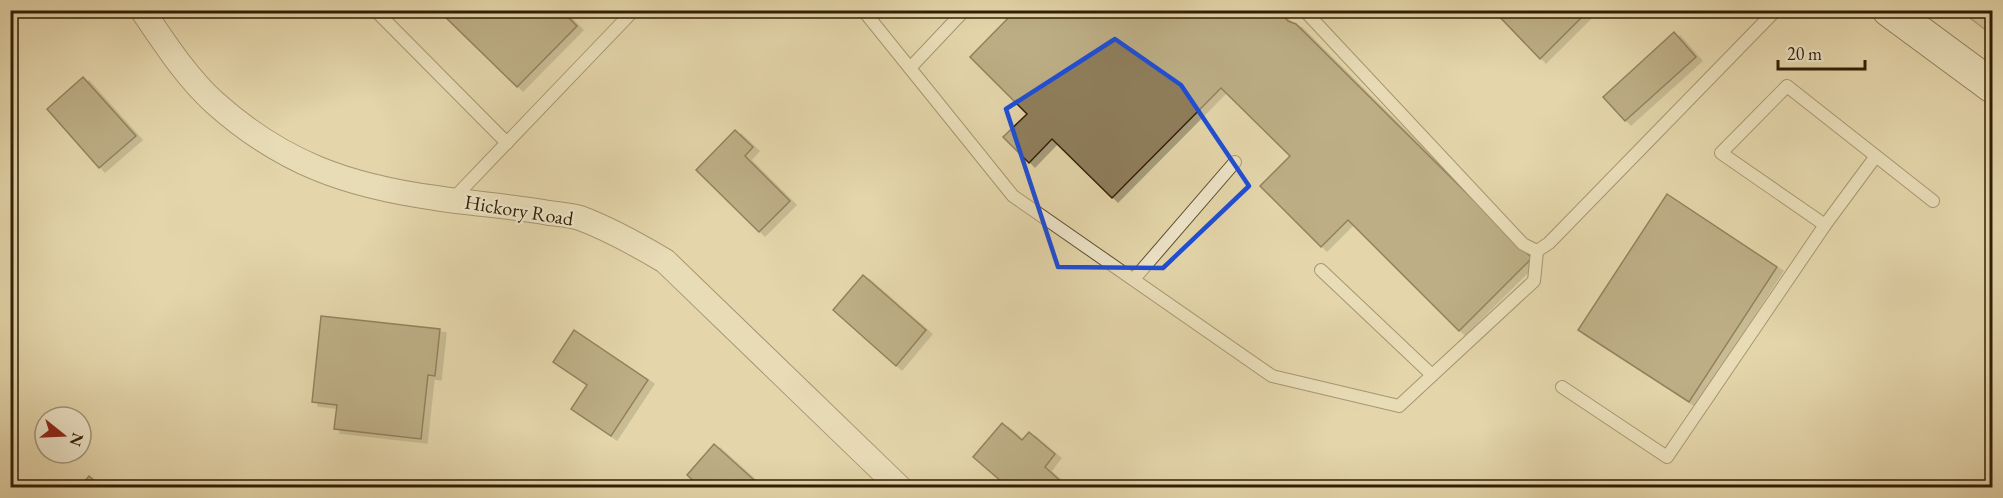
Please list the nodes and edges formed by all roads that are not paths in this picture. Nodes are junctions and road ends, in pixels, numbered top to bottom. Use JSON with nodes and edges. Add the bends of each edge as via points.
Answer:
{"nodes":[{"id":1,"x":142,"y":10,"type":"edge"},
{"id":2,"x":375,"y":10,"type":"edge"},
{"id":3,"x":634,"y":10,"type":"edge"},
{"id":4,"x":863,"y":10,"type":"edge"},
{"id":5,"x":957,"y":10,"type":"edge"},
{"id":6,"x":1304,"y":10,"type":"edge"},
{"id":7,"x":1776,"y":10,"type":"edge"},
{"id":8,"x":1889,"y":10,"type":"edge"},
{"id":9,"x":910,"y":68,"type":"junction"},
{"id":10,"x":1992,"y":86,"type":"edge"},
{"id":11,"x":507,"y":143,"type":"junction"},
{"id":12,"x":1876,"y":156,"type":"junction"},
{"id":13,"x":1235,"y":162,"type":"dead end"},
{"id":14,"x":452,"y":200,"type":"junction"},
{"id":15,"x":1933,"y":201,"type":"dead end"},
{"id":16,"x":1826,"y":225,"type":"junction"},
{"id":17,"x":1537,"y":251,"type":"junction"},
{"id":18,"x":1321,"y":270,"type":"dead end"},
{"id":19,"x":1134,"y":279,"type":"junction"},
{"id":20,"x":1432,"y":375,"type":"junction"},
{"id":21,"x":1562,"y":387,"type":"dead end"},
{"id":22,"x":900,"y":488,"type":"edge"}],
"edges":[{"from":1,"to":14,"type":"street","name":"Hickory Road","via":[[214,102],[256,136],[335,177],[377,189]]},
{"from":2,"to":11,"type":"lane"},
{"from":3,"to":11,"type":"lane"},
{"from":4,"to":9,"type":"lane"},
{"from":5,"to":9,"type":"lane","via":[[961,14]]},
{"from":6,"to":17,"type":"lane","via":[[1523,244]]},
{"from":7,"to":17,"type":"lane"},
{"from":8,"to":10,"type":"street"},
{"from":9,"to":19,"type":"lane","via":[[1013,196]]},
{"from":11,"to":14,"type":"lane"},
{"from":12,"to":15,"type":"lane"},
{"from":12,"to":16,"type":"lane"},
{"from":12,"to":16,"type":"lane","via":[[1787,86],[1721,153]]},
{"from":13,"to":19,"type":"lane"},
{"from":14,"to":22,"type":"street","name":"Hickory Road","via":[[579,218],[630,240],[665,261]]},
{"from":16,"to":21,"type":"lane","via":[[1667,457]]},
{"from":17,"to":20,"type":"lane","via":[[1534,281]]},
{"from":18,"to":20,"type":"lane"},
{"from":19,"to":20,"type":"lane","via":[[1272,376],[1399,406]]}]}
